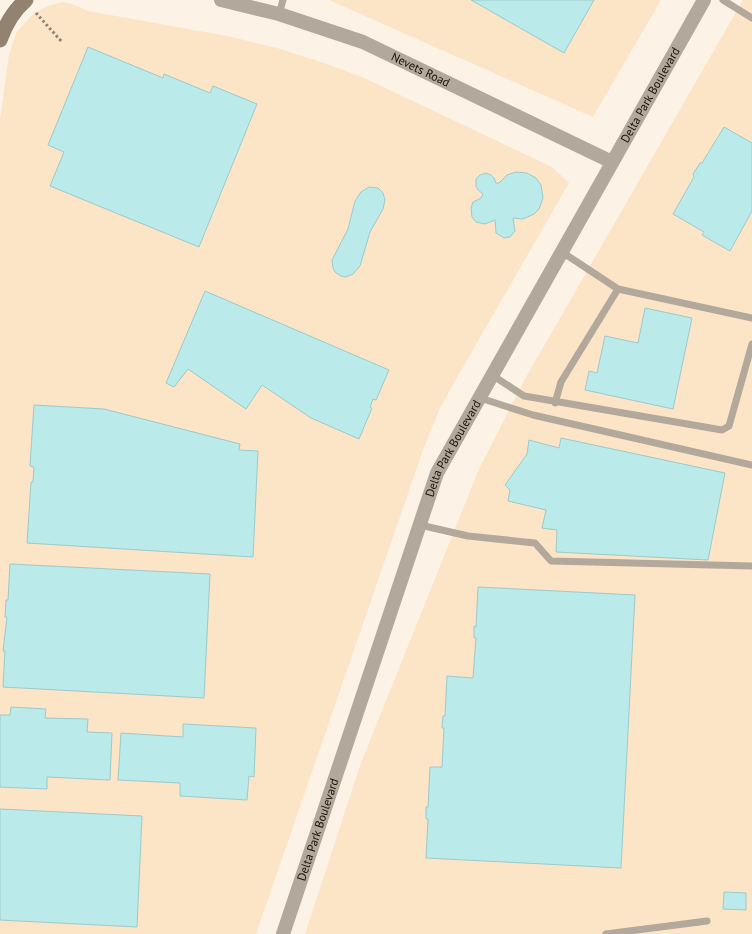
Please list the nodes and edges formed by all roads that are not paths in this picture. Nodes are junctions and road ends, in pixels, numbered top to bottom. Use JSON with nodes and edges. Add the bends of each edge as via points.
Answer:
{"nodes":[{"id":1,"x":221,"y":0,"type":"edge"},
{"id":2,"x":283,"y":0,"type":"edge"},
{"id":3,"x":704,"y":0,"type":"edge"},
{"id":4,"x":722,"y":0,"type":"edge"},
{"id":5,"x":30,"y":5,"type":"edge"},
{"id":6,"x":279,"y":14,"type":"junction"},
{"id":7,"x":752,"y":18,"type":"edge"},
{"id":8,"x":0,"y":40,"type":"edge"},
{"id":9,"x":612,"y":162,"type":"junction"},
{"id":10,"x":562,"y":252,"type":"junction"},
{"id":11,"x":618,"y":289,"type":"junction"},
{"id":12,"x":752,"y":318,"type":"edge"},
{"id":13,"x":752,"y":344,"type":"edge"},
{"id":14,"x":492,"y":375,"type":"junction"},
{"id":15,"x":480,"y":398,"type":"junction"},
{"id":16,"x":555,"y":403,"type":"junction"},
{"id":17,"x":752,"y":465,"type":"edge"},
{"id":18,"x":420,"y":525,"type":"junction"},
{"id":19,"x":752,"y":566,"type":"edge"},
{"id":20,"x":707,"y":921,"type":"dead end"},
{"id":21,"x":283,"y":934,"type":"edge"},
{"id":22,"x":606,"y":934,"type":"edge"}],
"edges":[{"from":1,"to":6,"type":"street","name":"Nevets Road"},
{"from":2,"to":6,"type":"lane"},
{"from":3,"to":9,"type":"street","name":"Delta Park Boulevard"},
{"from":4,"to":7,"type":"lane"},
{"from":5,"to":8,"type":"main road","via":[[16,8]]},
{"from":6,"to":9,"type":"street","name":"Nevets Road","via":[[363,42]]},
{"from":9,"to":10,"type":"street","name":"Delta Park Boulevard"},
{"from":10,"to":11,"type":"lane"},
{"from":10,"to":14,"type":"street","name":"Delta Park Boulevard"},
{"from":11,"to":12,"type":"lane"},
{"from":11,"to":16,"type":"lane","via":[[561,382]]},
{"from":13,"to":16,"type":"lane","via":[[729,426],[722,430]]},
{"from":14,"to":15,"type":"street","name":"Delta Park Boulevard"},
{"from":14,"to":16,"type":"lane","via":[[524,396]]},
{"from":15,"to":17,"type":"lane","via":[[533,415]]},
{"from":15,"to":18,"type":"street","name":"Delta Park Boulevard","via":[[437,473]]},
{"from":18,"to":19,"type":"lane","via":[[468,536],[536,543],[551,561]]},
{"from":18,"to":21,"type":"street","name":"Delta Park Boulevard"},
{"from":20,"to":22,"type":"lane"}]}
